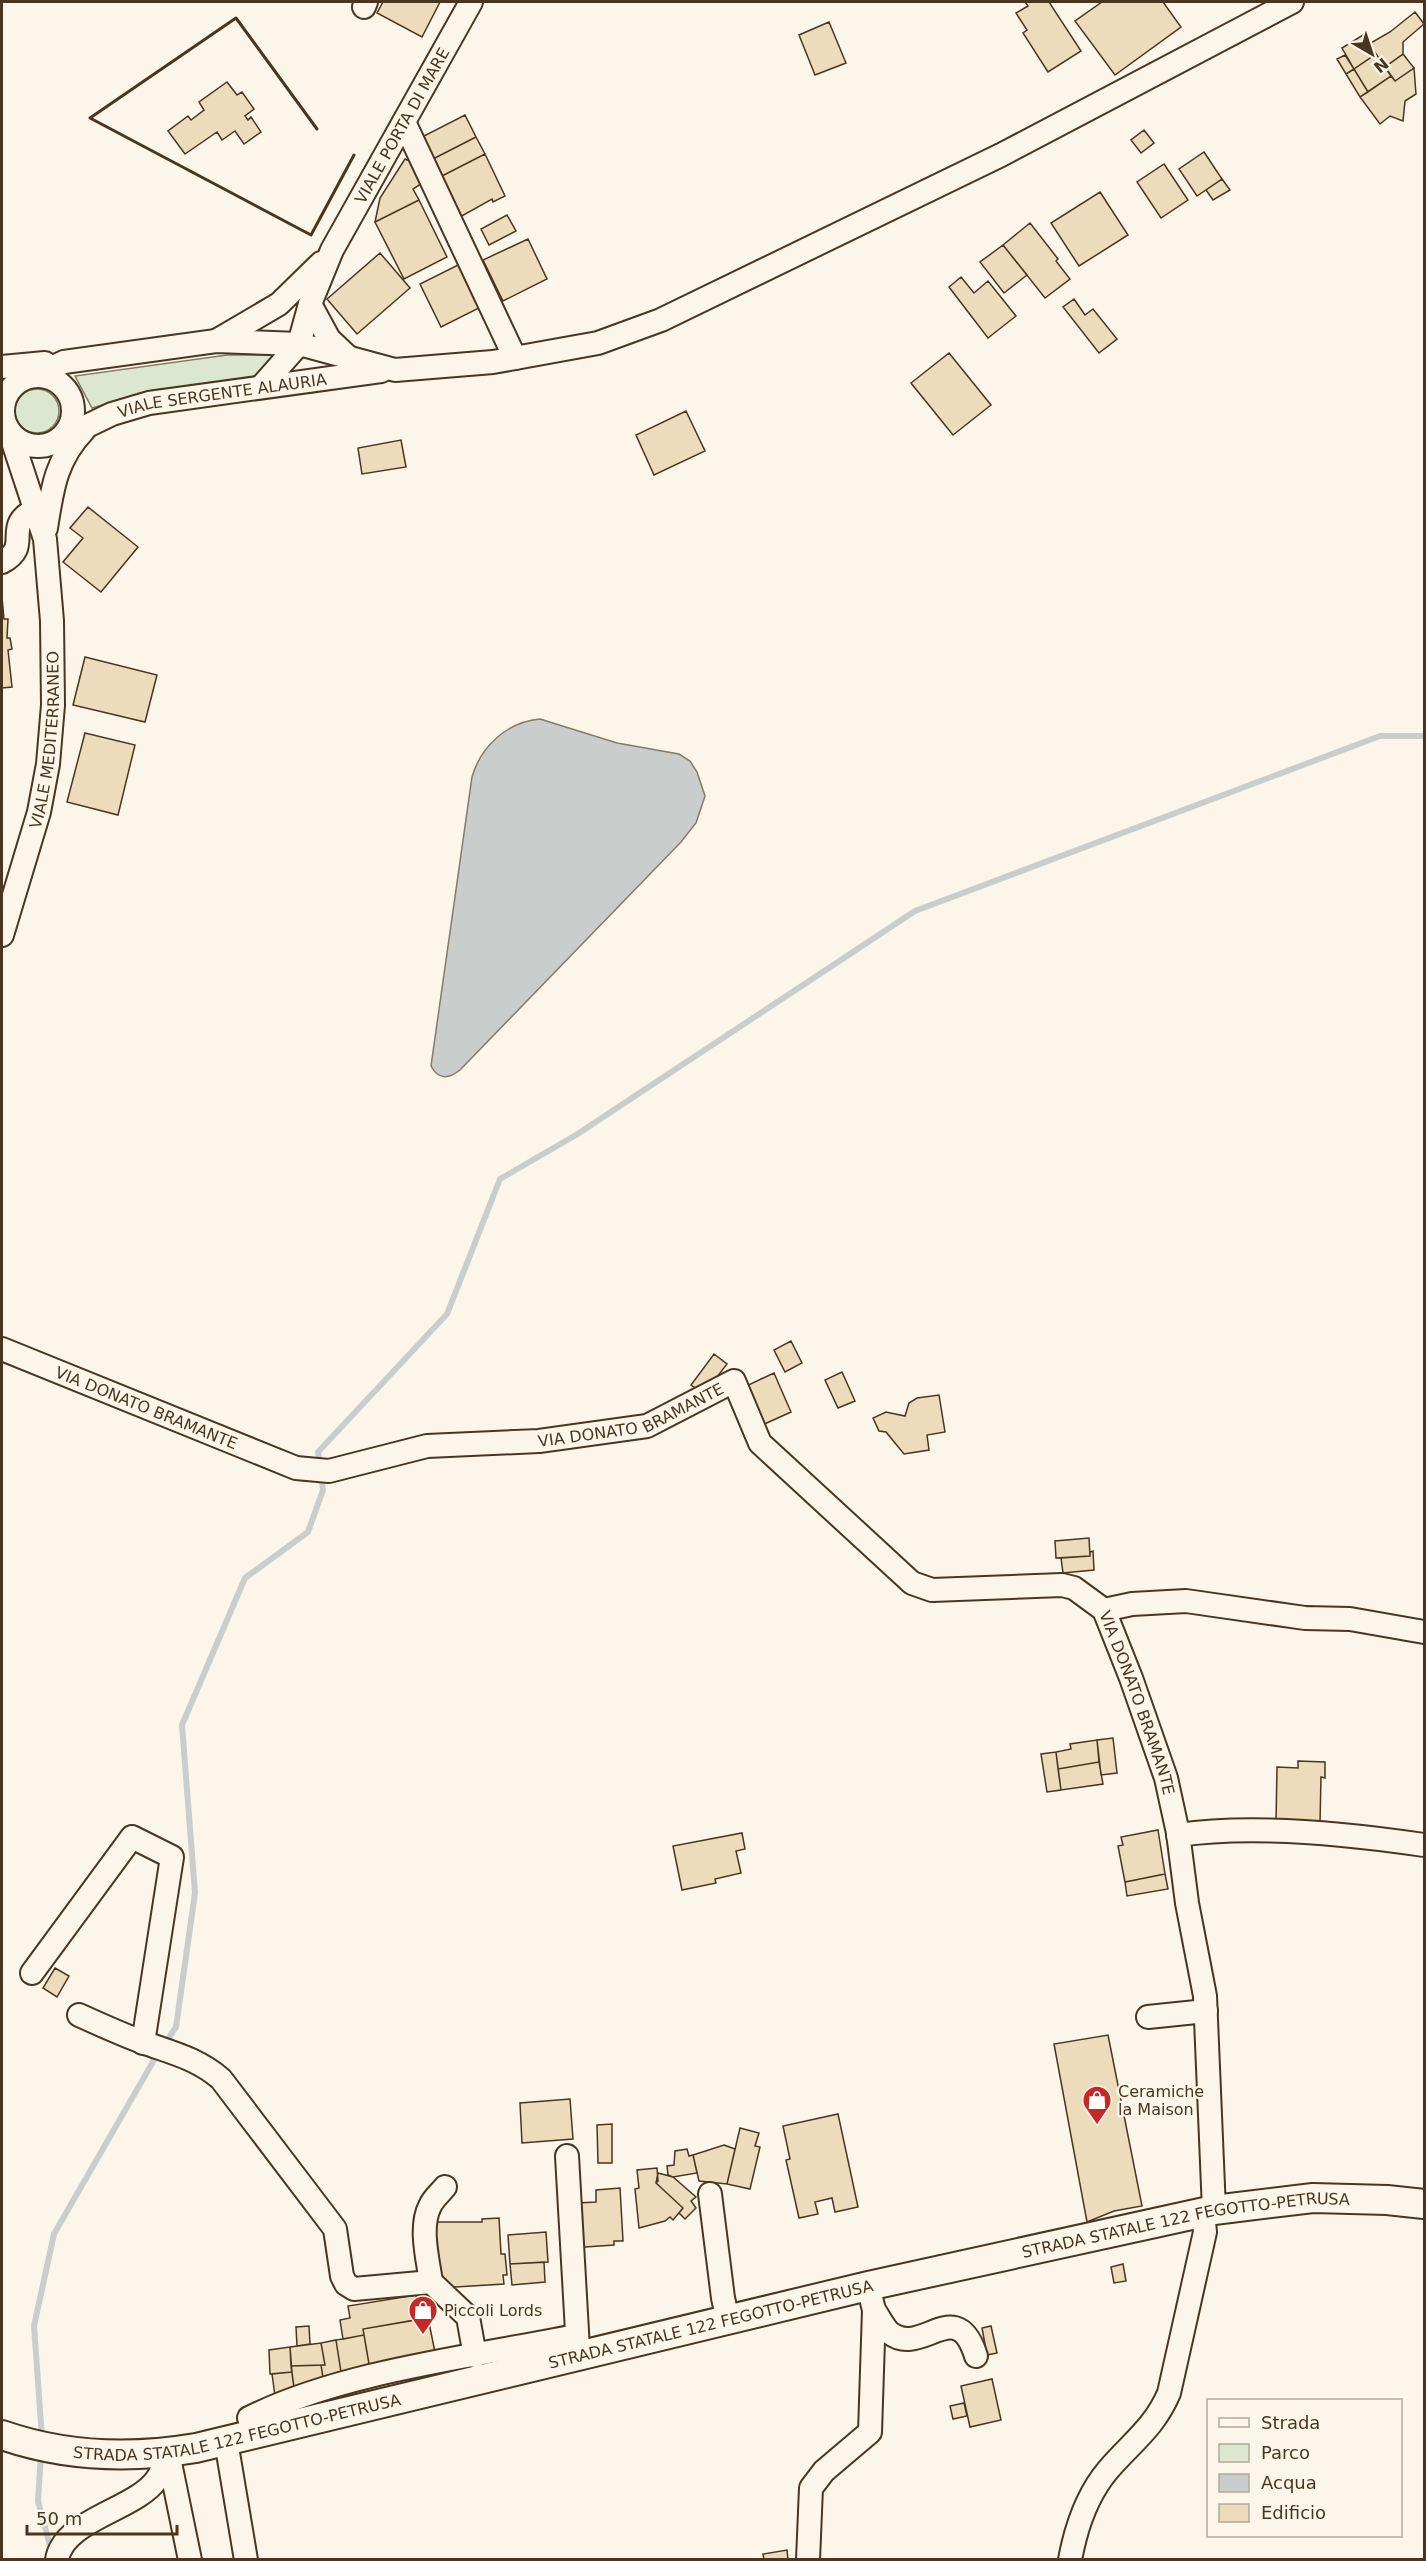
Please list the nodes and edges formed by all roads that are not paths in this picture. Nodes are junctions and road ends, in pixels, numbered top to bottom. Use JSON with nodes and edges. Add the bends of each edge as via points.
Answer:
{"nodes":[{"id":1,"x":471,"y":2,"type":"edge"},
{"id":2,"x":1292,"y":2,"type":"edge"},
{"id":3,"x":404,"y":123,"type":"junction"},
{"id":4,"x":332,"y":250,"type":"junction"},
{"id":5,"x":310,"y":304,"type":"junction"},
{"id":6,"x":216,"y":341,"type":"junction"},
{"id":7,"x":299,"y":344,"type":"junction"},
{"id":8,"x":350,"y":358,"type":"junction"},
{"id":9,"x":515,"y":358,"type":"junction"},
{"id":10,"x":64,"y":362,"type":"junction"},
{"id":11,"x":2,"y":367,"type":"edge"},
{"id":12,"x":395,"y":370,"type":"junction"},
{"id":13,"x":2,"y":374,"type":"edge"},
{"id":14,"x":29,"y":377,"type":"junction"},
{"id":15,"x":261,"y":387,"type":"junction"},
{"id":16,"x":72,"y":431,"type":"junction"},
{"id":17,"x":4,"y":432,"type":"edge"},
{"id":18,"x":37,"y":509,"type":"junction"},
{"id":19,"x":45,"y":539,"type":"junction"},
{"id":20,"x":2,"y":562,"type":"edge"},
{"id":21,"x":2,"y":935,"type":"edge"},
{"id":22,"x":2,"y":1349,"type":"edge"},
{"id":23,"x":1104,"y":1610,"type":"junction"},
{"id":24,"x":1425,"y":1632,"type":"edge"},
{"id":25,"x":1178,"y":1836,"type":"junction"},
{"id":26,"x":1425,"y":1845,"type":"edge"},
{"id":27,"x":32,"y":1973,"type":"dead end"},
{"id":28,"x":1206,"y":2012,"type":"junction"},
{"id":29,"x":79,"y":2015,"type":"dead end"},
{"id":30,"x":1148,"y":2018,"type":"dead end"},
{"id":31,"x":143,"y":2043,"type":"junction"},
{"id":32,"x":567,"y":2156,"type":"dead end"},
{"id":33,"x":444,"y":2187,"type":"dead end"},
{"id":34,"x":710,"y":2194,"type":"dead end"},
{"id":35,"x":1425,"y":2204,"type":"edge"},
{"id":36,"x":1208,"y":2211,"type":"junction"},
{"id":37,"x":431,"y":2282,"type":"junction"},
{"id":38,"x":871,"y":2298,"type":"junction"},
{"id":39,"x":728,"y":2320,"type":"junction"},
{"id":40,"x":577,"y":2346,"type":"junction"},
{"id":41,"x":475,"y":2356,"type":"junction"},
{"id":42,"x":976,"y":2356,"type":"dead end"},
{"id":43,"x":249,"y":2418,"type":"dead end"},
{"id":44,"x":11,"y":2438,"type":"edge"},
{"id":45,"x":226,"y":2441,"type":"junction"},
{"id":46,"x":168,"y":2453,"type":"junction"},
{"id":47,"x":57,"y":2559,"type":"edge"},
{"id":48,"x":190,"y":2559,"type":"edge"},
{"id":49,"x":246,"y":2559,"type":"edge"},
{"id":50,"x":808,"y":2559,"type":"edge"},
{"id":51,"x":1070,"y":2559,"type":"edge"}],
"edges":[{"from":1,"to":3,"type":"street","name":"VIALE PORTA DI MARE"},
{"from":2,"to":9,"type":"street","name":"VIALE SERGENTE ALAURIA","via":[[1001,155],[661,320],[598,343]]},
{"from":3,"to":4,"type":"street","name":"VIALE PORTA DI MARE"},
{"from":3,"to":9,"type":"street"},
{"from":4,"to":5,"type":"street"},
{"from":4,"to":6,"type":"street","via":[[279,304]]},
{"from":5,"to":7,"type":"street"},
{"from":5,"to":8,"type":"street","via":[[328,339]]},
{"from":6,"to":7,"type":"street"},
{"from":6,"to":10,"type":"street"},
{"from":7,"to":8,"type":"street"},
{"from":7,"to":15,"type":"street"},
{"from":8,"to":12,"type":"street"},
{"from":9,"to":12,"type":"street","name":"VIALE SERGENTE ALAURIA"},
{"from":10,"to":11,"type":"street"},
{"from":10,"to":14,"type":"street"},
{"from":12,"to":15,"type":"street","name":"VIALE SERGENTE ALAURIA"},
{"from":13,"to":14,"type":"street"},
{"from":14,"to":16,"type":"street","via":[[54,380],[62,386],[72,404]]},
{"from":14,"to":17,"type":"street","via":[[16,383],[6,397]]},
{"from":15,"to":16,"type":"street","name":"VIALE SERGENTE ALAURIA","via":[[149,403]]},
{"from":16,"to":17,"type":"street","via":[[38,446]]},
{"from":16,"to":19,"type":"street","name":"VIALE MEDITERRANEO","via":[[54,479]]},
{"from":17,"to":18,"type":"street","name":"VIALE MEDITERRANEO"},
{"from":18,"to":19,"type":"street","name":"VIALE MEDITERRANEO"},
{"from":18,"to":20,"type":"street","via":[[24,514],[17,524],[18,546],[12,557]]},
{"from":19,"to":21,"type":"street","name":"VIALE MEDITERRANEO","via":[[52,621],[48,764],[39,813]]},
{"from":22,"to":23,"type":"street","name":"VIA DONATO BRAMANTE","via":[[296,1468],[313,1471],[329,1471],[427,1446],[538,1441],[647,1426],[734,1381],[760,1443],[912,1583],[932,1590],[1062,1585],[1082,1593]]},
{"from":23,"to":24,"type":"street","via":[[1186,1601],[1305,1618],[1350,1619]]},
{"from":23,"to":25,"type":"street","name":"VIA DONATO BRAMANTE","via":[[1166,1778]]},
{"from":25,"to":26,"type":"street","via":[[1212,1830],[1363,1836]]},
{"from":25,"to":28,"type":"street","name":"VIA DONATO BRAMANTE"},
{"from":27,"to":31,"type":"street","via":[[132,1837],[172,1857]]},
{"from":28,"to":30,"type":"street"},
{"from":28,"to":36,"type":"street","name":"VIA DONATO BRAMANTE"},
{"from":29,"to":31,"type":"street"},
{"from":31,"to":37,"type":"street","via":[[196,2060],[221,2079],[335,2229],[342,2276],[349,2287]]},
{"from":32,"to":40,"type":"street"},
{"from":33,"to":37,"type":"street","via":[[429,2207],[425,2238]]},
{"from":34,"to":39,"type":"street"},
{"from":35,"to":36,"type":"main road","name":"STRADA STATALE 122 FEGOTTO-PETRUSA","via":[[1313,2199]]},
{"from":36,"to":38,"type":"main road","name":"STRADA STATALE 122 FEGOTTO-PETRUSA"},
{"from":36,"to":51,"type":"street","name":"VIA DONATO BRAMANTE","via":[[1169,2393],[1160,2415],[1096,2486],[1086,2503]]},
{"from":37,"to":41,"type":"street","via":[[468,2317]]},
{"from":38,"to":39,"type":"main road","name":"STRADA STATALE 122 FEGOTTO-PETRUSA"},
{"from":38,"to":42,"type":"street","via":[[890,2333],[908,2340],[951,2326],[970,2338]]},
{"from":38,"to":50,"type":"street","via":[[870,2432],[824,2471],[811,2488]]},
{"from":39,"to":40,"type":"main road","name":"STRADA STATALE 122 FEGOTTO-PETRUSA"},
{"from":40,"to":41,"type":"street"},
{"from":40,"to":45,"type":"main road","name":"STRADA STATALE 122 FEGOTTO-PETRUSA"},
{"from":41,"to":43,"type":"street","via":[[381,2374],[319,2391]]},
{"from":44,"to":46,"type":"main road","name":"STRADA STATALE 122 FEGOTTO-PETRUSA","via":[[47,2448],[112,2456]]},
{"from":45,"to":46,"type":"main road","name":"STRADA STATALE 122 FEGOTTO-PETRUSA"},
{"from":45,"to":49,"type":"street"},
{"from":46,"to":47,"type":"street","via":[[157,2480],[70,2535]]},
{"from":46,"to":48,"type":"street"}]}
